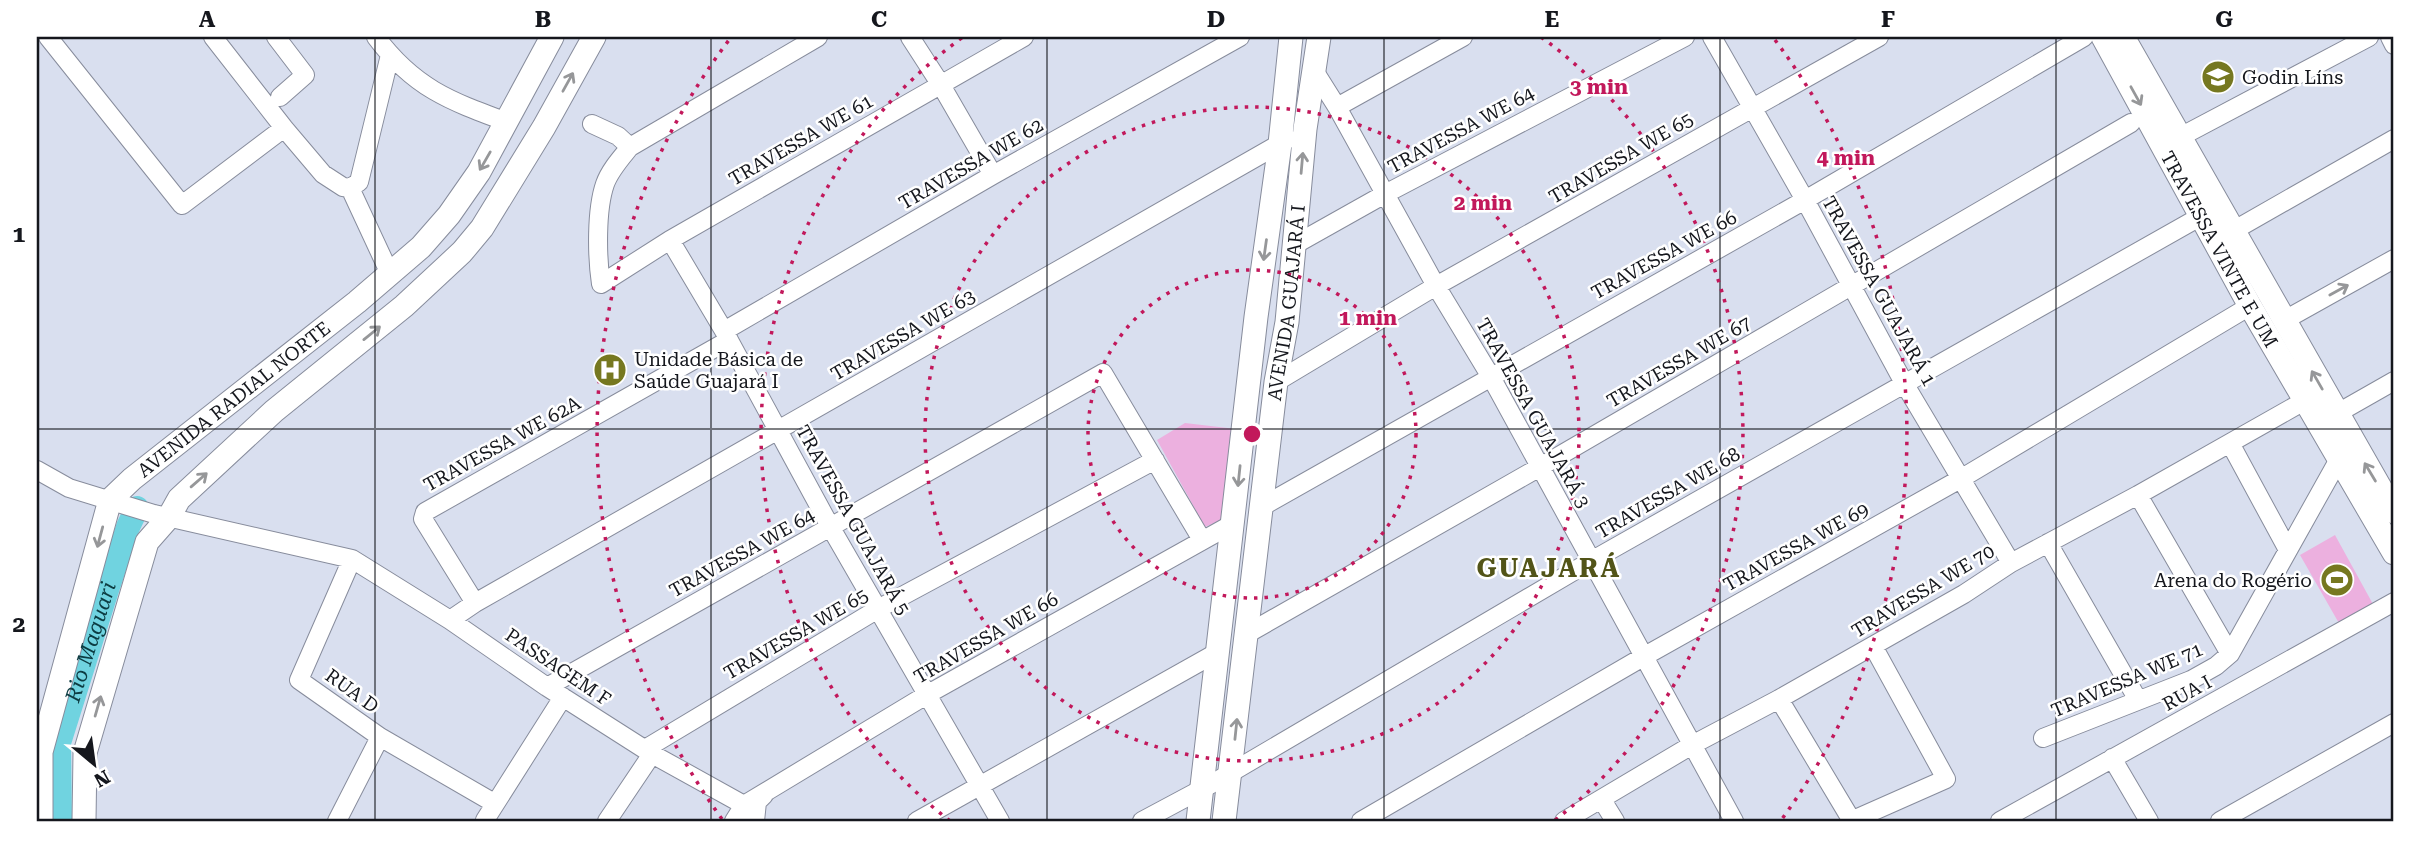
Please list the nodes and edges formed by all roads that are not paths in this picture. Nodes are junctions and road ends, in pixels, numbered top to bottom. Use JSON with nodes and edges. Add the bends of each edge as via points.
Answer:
{"nodes":[{"id":1,"x":48,"y":37,"type":"edge"},
{"id":2,"x":213,"y":37,"type":"edge"},
{"id":3,"x":276,"y":37,"type":"edge"},
{"id":4,"x":376,"y":37,"type":"edge"},
{"id":5,"x":552,"y":37,"type":"edge"},
{"id":6,"x":594,"y":37,"type":"edge"},
{"id":7,"x":818,"y":37,"type":"edge"},
{"id":8,"x":910,"y":37,"type":"edge"},
{"id":9,"x":1024,"y":37,"type":"edge"},
{"id":10,"x":1240,"y":37,"type":"edge"},
{"id":11,"x":1291,"y":37,"type":"edge"},
{"id":12,"x":1319,"y":37,"type":"edge"},
{"id":13,"x":1463,"y":37,"type":"edge"},
{"id":14,"x":1685,"y":37,"type":"edge"},
{"id":15,"x":1712,"y":37,"type":"edge"},
{"id":16,"x":1879,"y":37,"type":"edge"},
{"id":17,"x":2084,"y":37,"type":"edge"},
{"id":18,"x":2103,"y":37,"type":"edge"},
{"id":19,"x":2123,"y":37,"type":"edge"},
{"id":20,"x":2369,"y":37,"type":"edge"},
{"id":21,"x":2390,"y":37,"type":"edge"},
{"id":22,"x":2394,"y":45,"type":"edge"},
{"id":23,"x":390,"y":55,"type":"junction"},
{"id":24,"x":1315,"y":72,"type":"junction"},
{"id":25,"x":941,"y":85,"type":"junction"},
{"id":26,"x":280,"y":97,"type":"dead end"},
{"id":27,"x":1337,"y":107,"type":"junction"},
{"id":28,"x":1751,"y":108,"type":"junction"},
{"id":29,"x":507,"y":122,"type":"junction"},
{"id":30,"x":2132,"y":123,"type":"dead end"},
{"id":31,"x":592,"y":124,"type":"dead end"},
{"id":32,"x":284,"y":128,"type":"junction"},
{"id":33,"x":1305,"y":129,"type":"junction"},
{"id":34,"x":2180,"y":137,"type":"junction"},
{"id":35,"x":2394,"y":139,"type":"edge"},
{"id":36,"x":1280,"y":144,"type":"junction"},
{"id":37,"x":630,"y":147,"type":"junction"},
{"id":38,"x":2184,"y":165,"type":"junction"},
{"id":39,"x":993,"y":176,"type":"junction"},
{"id":40,"x":350,"y":188,"type":"junction"},
{"id":41,"x":1385,"y":194,"type":"junction"},
{"id":42,"x":1805,"y":200,"type":"junction"},
{"id":43,"x":2209,"y":211,"type":"junction"},
{"id":44,"x":2225,"y":236,"type":"junction"},
{"id":45,"x":670,"y":240,"type":"junction"},
{"id":46,"x":1296,"y":244,"type":"junction"},
{"id":47,"x":2394,"y":259,"type":"edge"},
{"id":48,"x":2244,"y":273,"type":"junction"},
{"id":49,"x":390,"y":274,"type":"junction"},
{"id":50,"x":1436,"y":286,"type":"junction"},
{"id":51,"x":1851,"y":287,"type":"junction"},
{"id":52,"x":2250,"y":306,"type":"junction"},
{"id":53,"x":2283,"y":321,"type":"junction"},
{"id":54,"x":726,"y":336,"type":"junction"},
{"id":55,"x":1491,"y":377,"type":"junction"},
{"id":56,"x":2394,"y":381,"type":"edge"},
{"id":57,"x":1276,"y":382,"type":"junction"},
{"id":58,"x":1904,"y":383,"type":"junction"},
{"id":59,"x":2306,"y":400,"type":"junction"},
{"id":60,"x":2336,"y":414,"type":"junction"},
{"id":61,"x":779,"y":430,"type":"junction"},
{"id":62,"x":2230,"y":443,"type":"junction"},
{"id":63,"x":2345,"y":449,"type":"junction"},
{"id":64,"x":1155,"y":460,"type":"junction"},
{"id":65,"x":1540,"y":467,"type":"junction"},
{"id":66,"x":37,"y":470,"type":"edge"},
{"id":67,"x":1962,"y":478,"type":"junction"},
{"id":68,"x":2138,"y":495,"type":"junction"},
{"id":69,"x":118,"y":503,"type":"junction"},
{"id":70,"x":1264,"y":506,"type":"junction"},
{"id":71,"x":2387,"y":509,"type":"edge"},
{"id":72,"x":161,"y":516,"type":"junction"},
{"id":73,"x":1234,"y":523,"type":"junction"},
{"id":74,"x":831,"y":528,"type":"junction"},
{"id":75,"x":1202,"y":540,"type":"junction"},
{"id":76,"x":2048,"y":543,"type":"junction"},
{"id":77,"x":2288,"y":550,"type":"junction"},
{"id":78,"x":2394,"y":553,"type":"edge"},
{"id":79,"x":352,"y":559,"type":"junction"},
{"id":80,"x":1591,"y":561,"type":"junction"},
{"id":81,"x":2011,"y":563,"type":"junction"},
{"id":82,"x":2394,"y":602,"type":"edge"},
{"id":83,"x":475,"y":603,"type":"junction"},
{"id":84,"x":878,"y":609,"type":"junction"},
{"id":85,"x":450,"y":620,"type":"junction"},
{"id":86,"x":1245,"y":635,"type":"junction"},
{"id":87,"x":1873,"y":646,"type":"junction"},
{"id":88,"x":1216,"y":653,"type":"junction"},
{"id":89,"x":2230,"y":654,"type":"junction"},
{"id":90,"x":1643,"y":657,"type":"junction"},
{"id":91,"x":547,"y":687,"type":"junction"},
{"id":92,"x":928,"y":694,"type":"junction"},
{"id":93,"x":563,"y":697,"type":"junction"},
{"id":94,"x":1779,"y":699,"type":"junction"},
{"id":95,"x":2138,"y":700,"type":"junction"},
{"id":96,"x":2394,"y":723,"type":"edge"},
{"id":97,"x":380,"y":737,"type":"junction"},
{"id":98,"x":2043,"y":738,"type":"dead end"},
{"id":99,"x":1692,"y":745,"type":"junction"},
{"id":100,"x":649,"y":752,"type":"junction"},
{"id":101,"x":2112,"y":758,"type":"junction"},
{"id":102,"x":1231,"y":773,"type":"junction"},
{"id":103,"x":980,"y":786,"type":"junction"},
{"id":104,"x":1203,"y":789,"type":"junction"},
{"id":105,"x":764,"y":795,"type":"junction"},
{"id":106,"x":1602,"y":800,"type":"junction"},
{"id":107,"x":494,"y":803,"type":"junction"},
{"id":108,"x":744,"y":805,"type":"junction"},
{"id":109,"x":485,"y":820,"type":"edge"},
{"id":110,"x":41,"y":821,"type":"edge"},
{"id":111,"x":84,"y":821,"type":"edge"},
{"id":112,"x":337,"y":821,"type":"edge"},
{"id":113,"x":607,"y":821,"type":"edge"},
{"id":114,"x":734,"y":821,"type":"edge"},
{"id":115,"x":755,"y":821,"type":"edge"},
{"id":116,"x":917,"y":821,"type":"edge"},
{"id":117,"x":1000,"y":821,"type":"edge"},
{"id":118,"x":1142,"y":821,"type":"edge"},
{"id":119,"x":1198,"y":821,"type":"edge"},
{"id":120,"x":1224,"y":821,"type":"edge"},
{"id":121,"x":1361,"y":821,"type":"edge"},
{"id":122,"x":1564,"y":821,"type":"edge"},
{"id":123,"x":1615,"y":821,"type":"edge"},
{"id":124,"x":1734,"y":821,"type":"edge"},
{"id":125,"x":1852,"y":821,"type":"edge"},
{"id":126,"x":2000,"y":821,"type":"edge"},
{"id":127,"x":2149,"y":821,"type":"edge"},
{"id":128,"x":2220,"y":821,"type":"edge"}],
"edges":[{"from":1,"to":32,"type":"street","via":[[182,205]]},
{"from":2,"to":32,"type":"street"},
{"from":3,"to":26,"type":"street","via":[[305,75]]},
{"from":4,"to":23,"type":"street"},
{"from":5,"to":29,"type":"main road","name":"AVENIDA RADIAL NORTE"},
{"from":72,"to":6,"type":"main road","name":"AVENIDA RADIAL NORTE","one_way":true,"via":[[274,411],[404,306],[462,252],[482,228]]},
{"from":7,"to":37,"type":"street"},
{"from":8,"to":25,"type":"street"},
{"from":9,"to":25,"type":"street","name":"TRAVESSA WE 61"},
{"from":10,"to":39,"type":"street","name":"TRAVESSA WE 62"},
{"from":11,"to":36,"type":"main road","name":"AVENIDA GUAJARÁ I"},
{"from":12,"to":24,"type":"main road","name":"AVENIDA GUAJARÁ I"},
{"from":13,"to":27,"type":"street"},
{"from":14,"to":41,"type":"street","name":"TRAVESSA WE 64"},
{"from":15,"to":28,"type":"street","name":"TRAVESSA GUAJARÁ 1"},
{"from":16,"to":28,"type":"street","name":"TRAVESSA WE 65"},
{"from":17,"to":42,"type":"street","name":"TRAVESSA WE 66"},
{"from":18,"to":38,"type":"main road","name":"TRAVESSA VINTE E UM","one_way":true},
{"from":19,"to":34,"type":"main road","name":"TRAVESSA VINTE E UM"},
{"from":20,"to":34,"type":"street"},
{"from":21,"to":22,"type":"street"},
{"from":23,"to":29,"type":"street","via":[[436,93]]},
{"from":23,"to":40,"type":"street","via":[[359,182]]},
{"from":24,"to":27,"type":"street","name":"TRAVESSA GUAJARÁ 3"},
{"from":24,"to":33,"type":"main road","name":"AVENIDA GUAJARÁ I"},
{"from":25,"to":39,"type":"street"},
{"from":25,"to":45,"type":"street","name":"TRAVESSA WE 61"},
{"from":27,"to":41,"type":"street","name":"TRAVESSA GUAJARÁ 3"},
{"from":28,"to":42,"type":"street","name":"TRAVESSA GUAJARÁ 1"},
{"from":28,"to":50,"type":"street","name":"TRAVESSA WE 65"},
{"from":29,"to":49,"type":"main road","name":"AVENIDA RADIAL NORTE","one_way":true,"via":[[449,215]]},
{"from":30,"to":51,"type":"street","name":"TRAVESSA WE 67"},
{"from":31,"to":37,"type":"street"},
{"from":32,"to":40,"type":"street","via":[[323,174]]},
{"from":33,"to":36,"type":"street","name":"TRAVESSA WE 63"},
{"from":46,"to":33,"type":"main road","name":"AVENIDA GUAJARÁ I","one_way":true},
{"from":34,"to":38,"type":"main road","name":"TRAVESSA VINTE E UM"},
{"from":35,"to":44,"type":"street"},
{"from":36,"to":61,"type":"street","name":"TRAVESSA WE 63"},
{"from":36,"to":73,"type":"main road","name":"AVENIDA GUAJARÁ I","one_way":true},
{"from":37,"to":45,"type":"street","name":"TRAVESSA WE 61","via":[[605,184],[599,222],[601,284]]},
{"from":38,"to":43,"type":"main road","name":"TRAVESSA VINTE E UM"},
{"from":39,"to":54,"type":"street","name":"TRAVESSA WE 62"},
{"from":40,"to":49,"type":"street"},
{"from":41,"to":46,"type":"street","name":"TRAVESSA WE 64"},
{"from":41,"to":50,"type":"street","name":"TRAVESSA GUAJARÁ 3"},
{"from":42,"to":51,"type":"street","name":"TRAVESSA GUAJARÁ 1"},
{"from":42,"to":55,"type":"street","name":"TRAVESSA WE 66"},
{"from":43,"to":44,"type":"main road","name":"TRAVESSA VINTE E UM"},
{"from":43,"to":58,"type":"street","name":"TRAVESSA WE 68"},
{"from":44,"to":48,"type":"main road","name":"TRAVESSA VINTE E UM"},
{"from":45,"to":54,"type":"street","name":"TRAVESSA GUAJARÁ 5"},
{"from":46,"to":57,"type":"main road","name":"AVENIDA GUAJARÁ I"},
{"from":53,"to":47,"type":"street","one_way":true},
{"from":48,"to":52,"type":"main road","name":"TRAVESSA VINTE E UM"},
{"from":48,"to":53,"type":"main road","name":"TRAVESSA VINTE E UM"},
{"from":49,"to":69,"type":"main road","name":"AVENIDA RADIAL NORTE","via":[[132,479]]},
{"from":50,"to":55,"type":"street","name":"TRAVESSA GUAJARÁ 3"},
{"from":50,"to":57,"type":"street","name":"TRAVESSA WE 65"},
{"from":51,"to":58,"type":"street","name":"TRAVESSA GUAJARÁ 1"},
{"from":51,"to":65,"type":"street","name":"TRAVESSA WE 67"},
{"from":52,"to":59,"type":"main road","name":"TRAVESSA VINTE E UM"},
{"from":52,"to":67,"type":"street","name":"TRAVESSA WE 69"},
{"from":60,"to":53,"type":"main road","name":"TRAVESSA VINTE E UM","one_way":true},
{"from":54,"to":61,"type":"street","name":"TRAVESSA GUAJARÁ 5"},
{"from":54,"to":83,"type":"street","name":"TRAVESSA WE 62A","via":[[425,512],[423,519]]},
{"from":55,"to":65,"type":"street","name":"TRAVESSA GUAJARÁ 3"},
{"from":55,"to":70,"type":"street","name":"TRAVESSA WE 66"},
{"from":56,"to":60,"type":"street"},
{"from":57,"to":70,"type":"main road","name":"AVENIDA GUAJARÁ I"},
{"from":58,"to":67,"type":"street","name":"TRAVESSA GUAJARÁ 1"},
{"from":58,"to":80,"type":"street","name":"TRAVESSA WE 68"},
{"from":59,"to":62,"type":"street","name":"TRAVESSA WE 70"},
{"from":59,"to":63,"type":"main road","name":"TRAVESSA VINTE E UM"},
{"from":60,"to":63,"type":"main road","name":"TRAVESSA VINTE E UM"},
{"from":61,"to":74,"type":"street","name":"TRAVESSA GUAJARÁ 5"},
{"from":61,"to":83,"type":"street","name":"TRAVESSA WE 63"},
{"from":62,"to":68,"type":"street","name":"TRAVESSA WE 70"},
{"from":62,"to":77,"type":"street"},
{"from":63,"to":71,"type":"main road"},
{"from":63,"to":77,"type":"street","name":"TRAVESSA WE 71"},
{"from":64,"to":74,"type":"street","name":"TRAVESSA WE 64","via":[[1103,373]]},
{"from":64,"to":75,"type":"street"},
{"from":64,"to":84,"type":"street","name":"TRAVESSA WE 65"},
{"from":65,"to":80,"type":"street","name":"TRAVESSA GUAJARÁ 3"},
{"from":65,"to":86,"type":"street","name":"TRAVESSA WE 67"},
{"from":66,"to":69,"type":"street","name":"PASSAGEM F","via":[[69,488]]},
{"from":67,"to":81,"type":"street","name":"TRAVESSA GUAJARÁ 1"},
{"from":67,"to":90,"type":"street","name":"TRAVESSA WE 69"},
{"from":68,"to":76,"type":"street","name":"TRAVESSA WE 70"},
{"from":68,"to":89,"type":"street"},
{"from":69,"to":72,"type":"street","name":"PASSAGEM F"},
{"from":69,"to":110,"type":"main road","one_way":true,"via":[[41,752]]},
{"from":70,"to":86,"type":"main road","name":"AVENIDA GUAJARÁ I"},
{"from":71,"to":78,"type":"main road"},
{"from":72,"to":79,"type":"street","name":"PASSAGEM F"},
{"from":111,"to":72,"type":"main road","name":"AVENIDA RADIAL NORTE","one_way":true,"via":[[85,754],[93,721],[147,542]]},
{"from":73,"to":75,"type":"street","name":"TRAVESSA WE 66"},
{"from":73,"to":88,"type":"main road","name":"AVENIDA GUAJARÁ I"},
{"from":74,"to":84,"type":"street","name":"TRAVESSA GUAJARÁ 5"},
{"from":74,"to":91,"type":"street","name":"TRAVESSA WE 64"},
{"from":75,"to":92,"type":"street","name":"TRAVESSA WE 66"},
{"from":76,"to":81,"type":"street","name":"TRAVESSA WE 70"},
{"from":76,"to":95,"type":"street"},
{"from":77,"to":89,"type":"street","name":"TRAVESSA WE 71"},
{"from":79,"to":85,"type":"street","name":"PASSAGEM F"},
{"from":79,"to":97,"type":"street","name":"RUA D","via":[[299,680]]},
{"from":80,"to":90,"type":"street","name":"TRAVESSA GUAJARÁ 3"},
{"from":80,"to":102,"type":"street","name":"TRAVESSA WE 68"},
{"from":81,"to":87,"type":"street","name":"TRAVESSA WE 70"},
{"from":82,"to":101,"type":"street","name":"RUA I"},
{"from":83,"to":85,"type":"street","name":"TRAVESSA WE 63"},
{"from":84,"to":92,"type":"street","name":"TRAVESSA GUAJARÁ 5"},
{"from":84,"to":100,"type":"street","name":"TRAVESSA WE 65","via":[[663,736]]},
{"from":85,"to":91,"type":"street","name":"PASSAGEM F"},
{"from":102,"to":86,"type":"main road","name":"AVENIDA GUAJARÁ I","one_way":true},
{"from":87,"to":94,"type":"street","name":"TRAVESSA WE 70"},
{"from":87,"to":125,"type":"street","via":[[1946,779]]},
{"from":88,"to":103,"type":"street"},
{"from":88,"to":104,"type":"main road","name":"AVENIDA GUAJARÁ I"},
{"from":89,"to":95,"type":"street","name":"TRAVESSA WE 71","via":[[2204,674]]},
{"from":90,"to":99,"type":"street","name":"TRAVESSA GUAJARÁ 3"},
{"from":90,"to":121,"type":"street","name":"TRAVESSA WE 69"},
{"from":91,"to":93,"type":"street","name":"PASSAGEM F"},
{"from":92,"to":103,"type":"street","name":"TRAVESSA GUAJARÁ 5"},
{"from":92,"to":105,"type":"street","name":"TRAVESSA WE 66"},
{"from":93,"to":100,"type":"street","name":"PASSAGEM F"},
{"from":93,"to":107,"type":"street"},
{"from":94,"to":99,"type":"street","name":"TRAVESSA WE 70"},
{"from":94,"to":125,"type":"street"},
{"from":95,"to":98,"type":"street","name":"TRAVESSA WE 71"},
{"from":96,"to":128,"type":"street"},
{"from":97,"to":107,"type":"street","name":"RUA D"},
{"from":97,"to":112,"type":"street"},
{"from":99,"to":106,"type":"street","name":"TRAVESSA WE 70"},
{"from":99,"to":124,"type":"street","name":"TRAVESSA GUAJARÁ 3"},
{"from":100,"to":108,"type":"street","name":"PASSAGEM F"},
{"from":100,"to":113,"type":"street"},
{"from":101,"to":126,"type":"street","name":"RUA I"},
{"from":101,"to":127,"type":"street"},
{"from":102,"to":104,"type":"street","name":"TRAVESSA WE 68"},
{"from":102,"to":120,"type":"main road","name":"AVENIDA GUAJARÁ I"},
{"from":103,"to":116,"type":"street"},
{"from":103,"to":117,"type":"street","name":"TRAVESSA GUAJARÁ 5"},
{"from":104,"to":118,"type":"street","name":"TRAVESSA WE 68"},
{"from":104,"to":119,"type":"main road","name":"AVENIDA GUAJARÁ I"},
{"from":105,"to":108,"type":"street"},
{"from":105,"to":115,"type":"street","via":[[757,803]]},
{"from":106,"to":122,"type":"street","name":"TRAVESSA WE 70"},
{"from":106,"to":123,"type":"street"},
{"from":107,"to":109,"type":"street"},
{"from":108,"to":114,"type":"street"}]}
